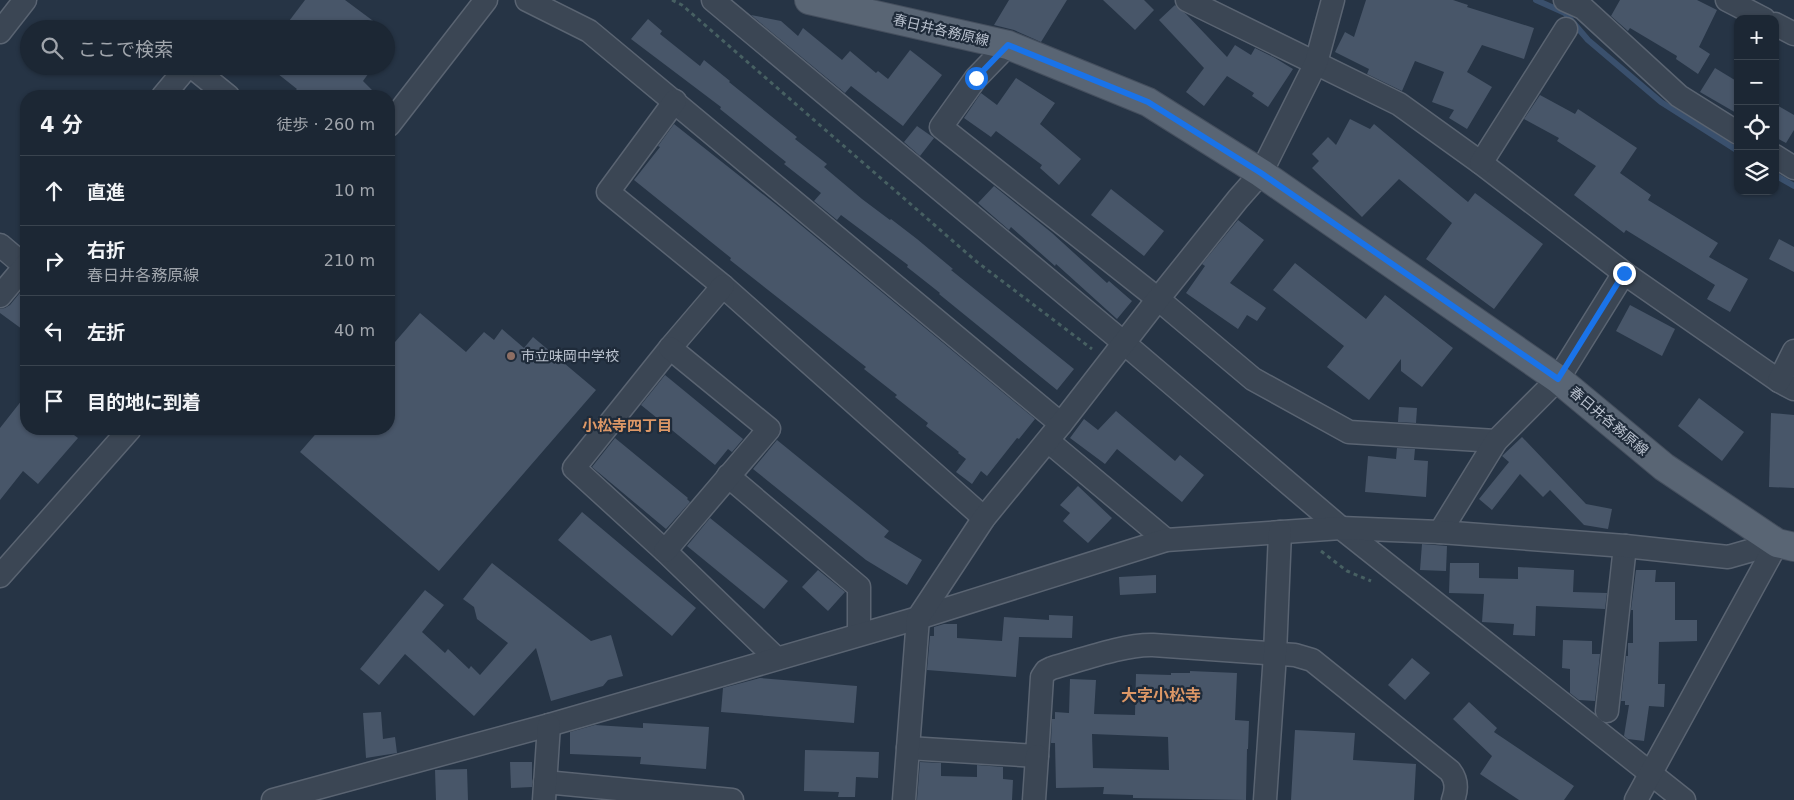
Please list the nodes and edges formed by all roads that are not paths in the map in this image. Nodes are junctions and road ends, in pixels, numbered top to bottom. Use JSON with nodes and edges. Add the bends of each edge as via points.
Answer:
{"nodes":[{"id":1,"x":25,"y":0,"type":"edge"},
{"id":2,"x":486,"y":0,"type":"edge"},
{"id":3,"x":527,"y":0,"type":"edge"},
{"id":4,"x":712,"y":0,"type":"edge"},
{"id":5,"x":809,"y":0,"type":"edge"},
{"id":6,"x":1188,"y":0,"type":"edge"},
{"id":7,"x":1333,"y":0,"type":"edge"},
{"id":8,"x":1728,"y":0,"type":"edge"},
{"id":9,"x":1578,"y":3,"type":"edge"},
{"id":10,"x":1756,"y":15,"type":"edge"},
{"id":11,"x":1779,"y":26,"type":"edge"},
{"id":12,"x":1566,"y":29,"type":"dead end"},
{"id":13,"x":0,"y":32,"type":"edge"},
{"id":14,"x":1794,"y":34,"type":"edge"},
{"id":15,"x":1008,"y":45,"type":"junction"},
{"id":16,"x":1316,"y":63,"type":"junction"},
{"id":17,"x":181,"y":75,"type":"edge"},
{"id":18,"x":201,"y":75,"type":"edge"},
{"id":19,"x":168,"y":90,"type":"edge"},
{"id":20,"x":220,"y":90,"type":"edge"},
{"id":21,"x":675,"y":102,"type":"junction"},
{"id":22,"x":395,"y":117,"type":"edge"},
{"id":23,"x":1734,"y":130,"type":"edge"},
{"id":24,"x":1779,"y":159,"type":"edge"},
{"id":25,"x":1481,"y":163,"type":"junction"},
{"id":26,"x":1794,"y":168,"type":"edge"},
{"id":27,"x":1261,"y":173,"type":"junction"},
{"id":28,"x":0,"y":245,"type":"edge"},
{"id":29,"x":20,"y":261,"type":"edge"},
{"id":30,"x":20,"y":273,"type":"edge"},
{"id":31,"x":1624,"y":273,"type":"junction"},
{"id":32,"x":723,"y":286,"type":"junction"},
{"id":33,"x":0,"y":296,"type":"edge"},
{"id":34,"x":1158,"y":299,"type":"junction"},
{"id":35,"x":1124,"y":343,"type":"junction"},
{"id":36,"x":670,"y":348,"type":"junction"},
{"id":37,"x":1794,"y":351,"type":"edge"},
{"id":38,"x":1558,"y":379,"type":"junction"},
{"id":39,"x":1786,"y":385,"type":"edge"},
{"id":40,"x":1054,"y":433,"type":"junction"},
{"id":41,"x":125,"y":435,"type":"edge"},
{"id":42,"x":1496,"y":442,"type":"junction"},
{"id":43,"x":728,"y":476,"type":"junction"},
{"id":44,"x":984,"y":518,"type":"junction"},
{"id":45,"x":1340,"y":528,"type":"junction"},
{"id":46,"x":1280,"y":532,"type":"junction"},
{"id":47,"x":1440,"y":532,"type":"junction"},
{"id":48,"x":1166,"y":540,"type":"junction"},
{"id":49,"x":1786,"y":545,"type":"edge"},
{"id":50,"x":1625,"y":546,"type":"junction"},
{"id":51,"x":665,"y":551,"type":"junction"},
{"id":52,"x":0,"y":576,"type":"edge"},
{"id":53,"x":918,"y":618,"type":"junction"},
{"id":54,"x":859,"y":634,"type":"junction"},
{"id":55,"x":1275,"y":654,"type":"junction"},
{"id":56,"x":776,"y":658,"type":"junction"},
{"id":57,"x":1607,"y":711,"type":"dead end"},
{"id":58,"x":549,"y":725,"type":"junction"},
{"id":59,"x":908,"y":748,"type":"junction"},
{"id":60,"x":1037,"y":756,"type":"junction"},
{"id":61,"x":1652,"y":773,"type":"junction"},
{"id":62,"x":545,"y":791,"type":"edge"},
{"id":63,"x":273,"y":800,"type":"edge"},
{"id":64,"x":732,"y":800,"type":"edge"},
{"id":65,"x":904,"y":800,"type":"edge"},
{"id":66,"x":1034,"y":800,"type":"edge"},
{"id":67,"x":1265,"y":800,"type":"edge"},
{"id":68,"x":1453,"y":800,"type":"edge"},
{"id":69,"x":1636,"y":800,"type":"edge"},
{"id":70,"x":1684,"y":800,"type":"edge"}],
"edges":[{"from":1,"to":13,"type":"street"},
{"from":2,"to":22,"type":"street"},
{"from":3,"to":21,"type":"street","via":[[588,31]]},
{"from":4,"to":35,"type":"street"},
{"from":5,"to":15,"type":"main road","name":"春日井各務原線"},
{"from":6,"to":16,"type":"street"},
{"from":7,"to":16,"type":"street"},
{"from":8,"to":10,"type":"street"},
{"from":9,"to":23,"type":"street","via":[[1679,96]]},
{"from":11,"to":14,"type":"street"},
{"from":12,"to":25,"type":"street"},
{"from":15,"to":27,"type":"main road","name":"春日井各務原線","via":[[1148,102]]},
{"from":15,"to":34,"type":"street","via":[[976,78],[941,127]]},
{"from":16,"to":25,"type":"street","via":[[1400,104]]},
{"from":16,"to":27,"type":"street"},
{"from":17,"to":19,"type":"street"},
{"from":18,"to":20,"type":"street"},
{"from":21,"to":32,"type":"street","via":[[608,192]]},
{"from":21,"to":40,"type":"street"},
{"from":24,"to":26,"type":"street"},
{"from":25,"to":31,"type":"street"},
{"from":27,"to":34,"type":"street"},
{"from":27,"to":38,"type":"main road","name":"春日井各務原線"},
{"from":28,"to":29,"type":"street"},
{"from":30,"to":33,"type":"street"},
{"from":31,"to":38,"type":"street"},
{"from":31,"to":39,"type":"street"},
{"from":32,"to":36,"type":"street"},
{"from":32,"to":44,"type":"street"},
{"from":34,"to":35,"type":"street"},
{"from":34,"to":42,"type":"street","via":[[1253,379],[1348,432]]},
{"from":35,"to":40,"type":"street"},
{"from":35,"to":45,"type":"street"},
{"from":36,"to":43,"type":"street","via":[[768,429]]},
{"from":36,"to":51,"type":"street","via":[[574,468]]},
{"from":37,"to":39,"type":"street"},
{"from":38,"to":42,"type":"street"},
{"from":38,"to":49,"type":"main road","name":"春日井各務原線","via":[[1664,467]]},
{"from":40,"to":44,"type":"street"},
{"from":40,"to":48,"type":"street"},
{"from":41,"to":52,"type":"street"},
{"from":42,"to":47,"type":"street"},
{"from":43,"to":51,"type":"street"},
{"from":43,"to":54,"type":"street","via":[[859,587]]},
{"from":44,"to":53,"type":"street"},
{"from":45,"to":46,"type":"street"},
{"from":45,"to":47,"type":"street"},
{"from":45,"to":61,"type":"street"},
{"from":46,"to":48,"type":"street"},
{"from":46,"to":55,"type":"street"},
{"from":47,"to":50,"type":"street"},
{"from":48,"to":53,"type":"street"},
{"from":49,"to":50,"type":"street","via":[[1728,557]]},
{"from":49,"to":61,"type":"street"},
{"from":50,"to":57,"type":"street"},
{"from":51,"to":56,"type":"street"},
{"from":53,"to":54,"type":"street"},
{"from":53,"to":59,"type":"street"},
{"from":54,"to":56,"type":"street"},
{"from":55,"to":60,"type":"street","via":[[1142,644],[1052,668],[1042,677]]},
{"from":55,"to":67,"type":"street"},
{"from":55,"to":68,"type":"street","via":[[1312,660],[1450,771],[1456,786]]},
{"from":56,"to":58,"type":"street"},
{"from":58,"to":62,"type":"street"},
{"from":58,"to":63,"type":"street"},
{"from":59,"to":60,"type":"street"},
{"from":59,"to":65,"type":"street"},
{"from":60,"to":66,"type":"street"},
{"from":61,"to":69,"type":"street"},
{"from":61,"to":70,"type":"street"},
{"from":62,"to":64,"type":"street"}]}
